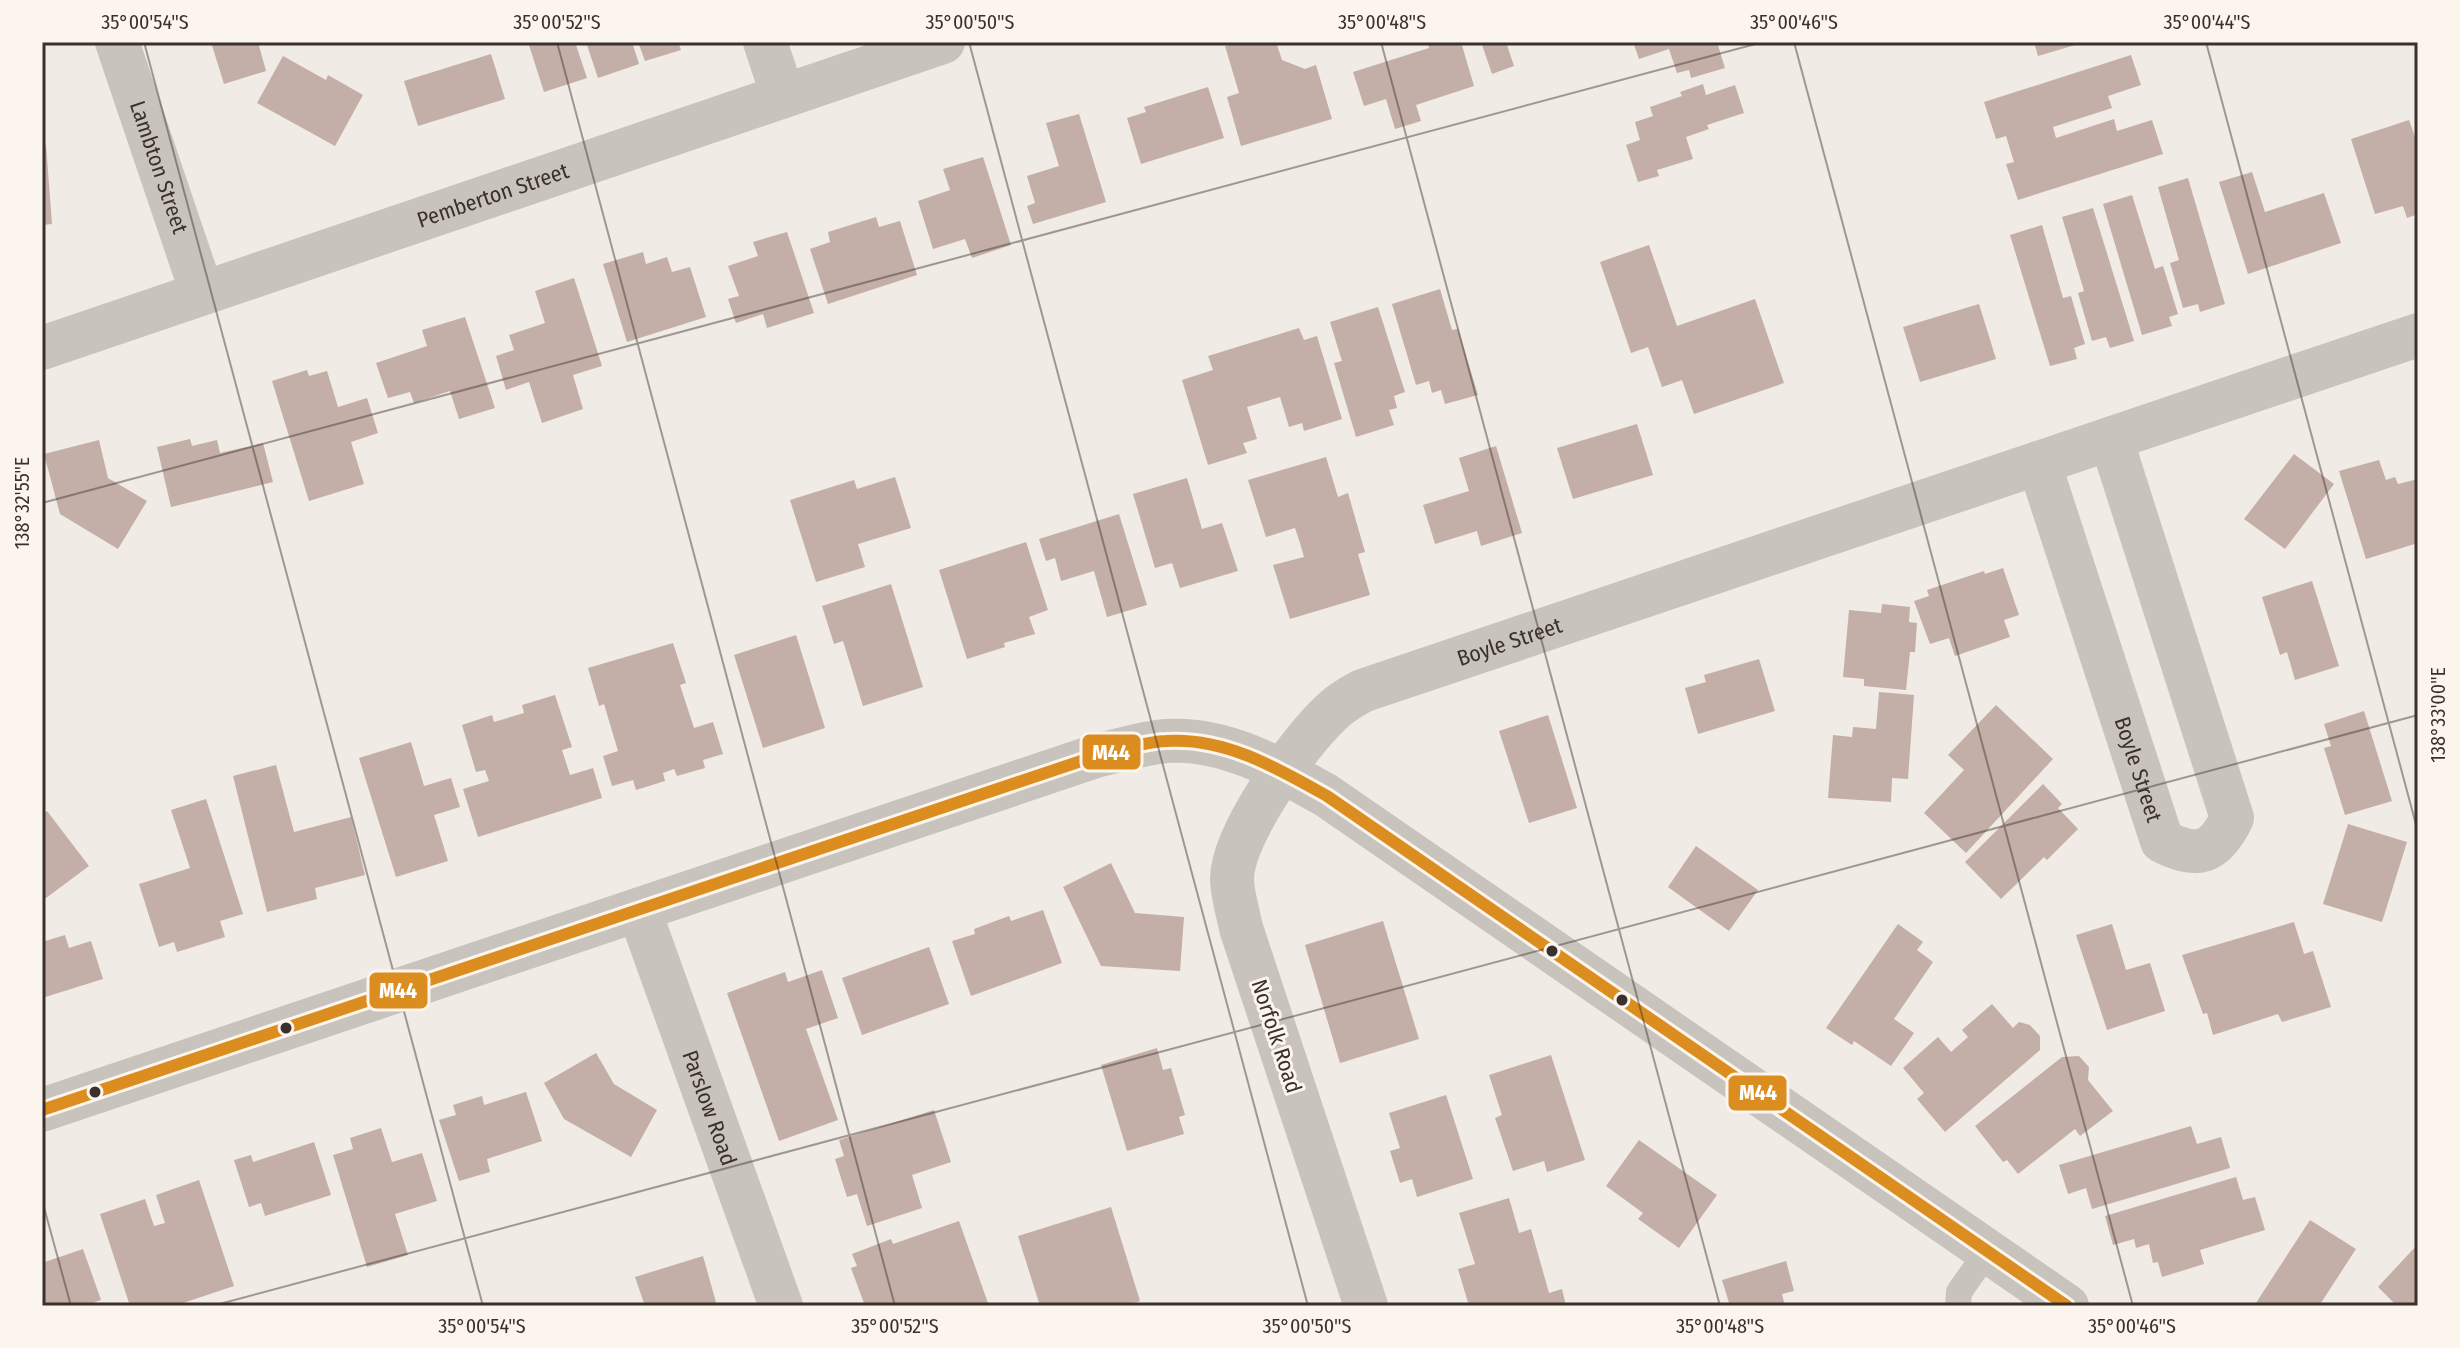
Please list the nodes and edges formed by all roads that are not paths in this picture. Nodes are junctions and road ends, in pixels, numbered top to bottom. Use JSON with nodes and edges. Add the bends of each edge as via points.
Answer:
{"nodes":[{"id":1,"x":117,"y":42,"type":"edge"},
{"id":2,"x":765,"y":42,"type":"edge"},
{"id":3,"x":943,"y":42,"type":"edge"},
{"id":4,"x":783,"y":96,"type":"junction"},
{"id":5,"x":202,"y":293,"type":"junction"},
{"id":6,"x":2418,"y":335,"type":"edge"},
{"id":7,"x":42,"y":348,"type":"edge"},
{"id":8,"x":2111,"y":439,"type":"junction"},
{"id":9,"x":2039,"y":463,"type":"junction"},
{"id":10,"x":1284,"y":772,"type":"junction"},
{"id":11,"x":639,"y":910,"type":"junction"},
{"id":12,"x":42,"y":1110,"type":"edge"},
{"id":13,"x":1987,"y":1252,"type":"junction"},
{"id":14,"x":781,"y":1306,"type":"edge"},
{"id":15,"x":1366,"y":1306,"type":"edge"},
{"id":16,"x":1958,"y":1306,"type":"edge"},
{"id":17,"x":2067,"y":1306,"type":"edge"}],
"edges":[{"from":1,"to":5,"type":"street","name":"Lambton Street"},
{"from":2,"to":4,"type":"street"},
{"from":3,"to":4,"type":"street","name":"Pemberton Street"},
{"from":4,"to":5,"type":"street","name":"Pemberton Street"},
{"from":5,"to":7,"type":"street","name":"Pemberton Street"},
{"from":6,"to":8,"type":"street","name":"Boyle Street"},
{"from":8,"to":9,"type":"street","name":"Boyle Street"},
{"from":8,"to":9,"type":"street","name":"Boyle Street","via":[[2232,818],[2222,838],[2205,851],[2181,851],[2162,841]]},
{"from":9,"to":10,"type":"street","name":"Boyle Street","via":[[1362,691],[1319,725]]},
{"from":10,"to":11,"type":"street","via":[[1223,746],[1164,741],[1099,755]]},
{"from":10,"to":13,"type":"street","via":[[1327,796]]},
{"from":10,"to":15,"type":"street","name":"Norfolk Road","via":[[1256,811],[1232,878],[1241,928]]},
{"from":11,"to":12,"type":"street"},
{"from":11,"to":14,"type":"street","name":"Parslow Road"},
{"from":13,"to":16,"type":"lane","via":[[1959,1292]]},
{"from":13,"to":17,"type":"street"}]}
